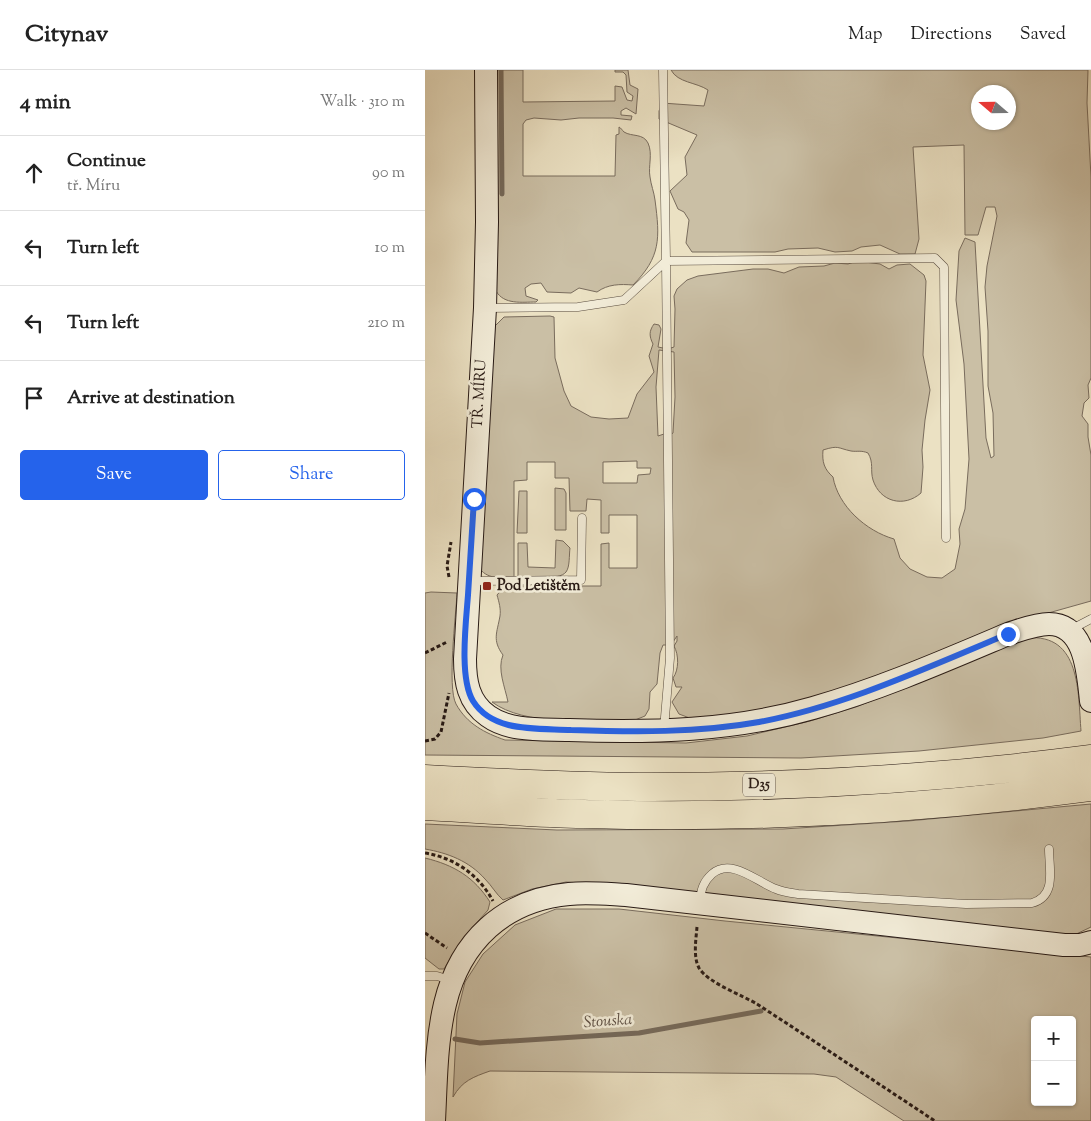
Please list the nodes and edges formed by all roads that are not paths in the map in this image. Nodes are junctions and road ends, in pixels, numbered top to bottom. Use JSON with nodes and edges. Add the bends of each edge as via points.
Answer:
{"nodes":[{"id":1,"x":486,"y":70,"type":"edge"},
{"id":2,"x":663,"y":70,"type":"edge"},
{"id":3,"x":666,"y":261,"type":"junction"},
{"id":4,"x":485,"y":308,"type":"junction"},
{"id":5,"x":582,"y":518,"type":"dead end"},
{"id":6,"x":946,"y":538,"type":"dead end"},
{"id":7,"x":469,"y":581,"type":"junction"},
{"id":8,"x":1091,"y":619,"type":"edge"},
{"id":9,"x":1068,"y":630,"type":"junction"},
{"id":10,"x":1091,"y":701,"type":"edge"},
{"id":11,"x":664,"y":730,"type":"junction"},
{"id":12,"x":1091,"y":759,"type":"edge"},
{"id":13,"x":425,"y":779,"type":"edge"},
{"id":14,"x":1091,"y":787,"type":"edge"},
{"id":15,"x":425,"y":806,"type":"edge"},
{"id":16,"x":1049,"y":849,"type":"dead end"},
{"id":17,"x":700,"y":903,"type":"junction"},
{"id":18,"x":1091,"y":942,"type":"edge"},
{"id":19,"x":425,"y":976,"type":"edge"},
{"id":20,"x":452,"y":981,"type":"junction"},
{"id":21,"x":434,"y":1121,"type":"edge"}],
"edges":[{"from":1,"to":4,"type":"main road","name":"TŘ. MÍRU"},
{"from":2,"to":3,"type":"lane"},
{"from":3,"to":4,"type":"lane","via":[[623,300],[578,307]]},
{"from":3,"to":6,"type":"lane","via":[[935,258],[944,267]]},
{"from":3,"to":11,"type":"lane","via":[[670,658]]},
{"from":4,"to":7,"type":"main road","name":"TŘ. MÍRU"},
{"from":5,"to":7,"type":"lane","via":[[581,580]]},
{"from":7,"to":11,"type":"main road","name":"TŘ. MÍRU","via":[[465,670],[471,698],[483,712],[500,722],[523,727]]},
{"from":8,"to":9,"type":"lane"},
{"from":9,"to":10,"type":"main road","via":[[1082,650]]},
{"from":9,"to":11,"type":"main road","via":[[1052,624],[1030,627],[859,693],[777,718],[720,727]]},
{"from":12,"to":13,"type":"highway","number":"D35","via":[[951,775],[755,786],[600,786]]},
{"from":14,"to":15,"type":"highway","number":"D35","via":[[808,812],[584,814]]},
{"from":16,"to":17,"type":"lane","via":[[1049,886],[1044,898],[1032,904],[966,904],[798,894],[775,889],[746,873],[727,868],[715,871],[705,881]]},
{"from":17,"to":18,"type":"main road","via":[[1064,945]]},
{"from":17,"to":20,"type":"main road","via":[[575,893],[535,900],[502,915],[482,932],[463,958]]},
{"from":19,"to":20,"type":"lane"},
{"from":20,"to":21,"type":"main road","via":[[441,1027]]}]}
